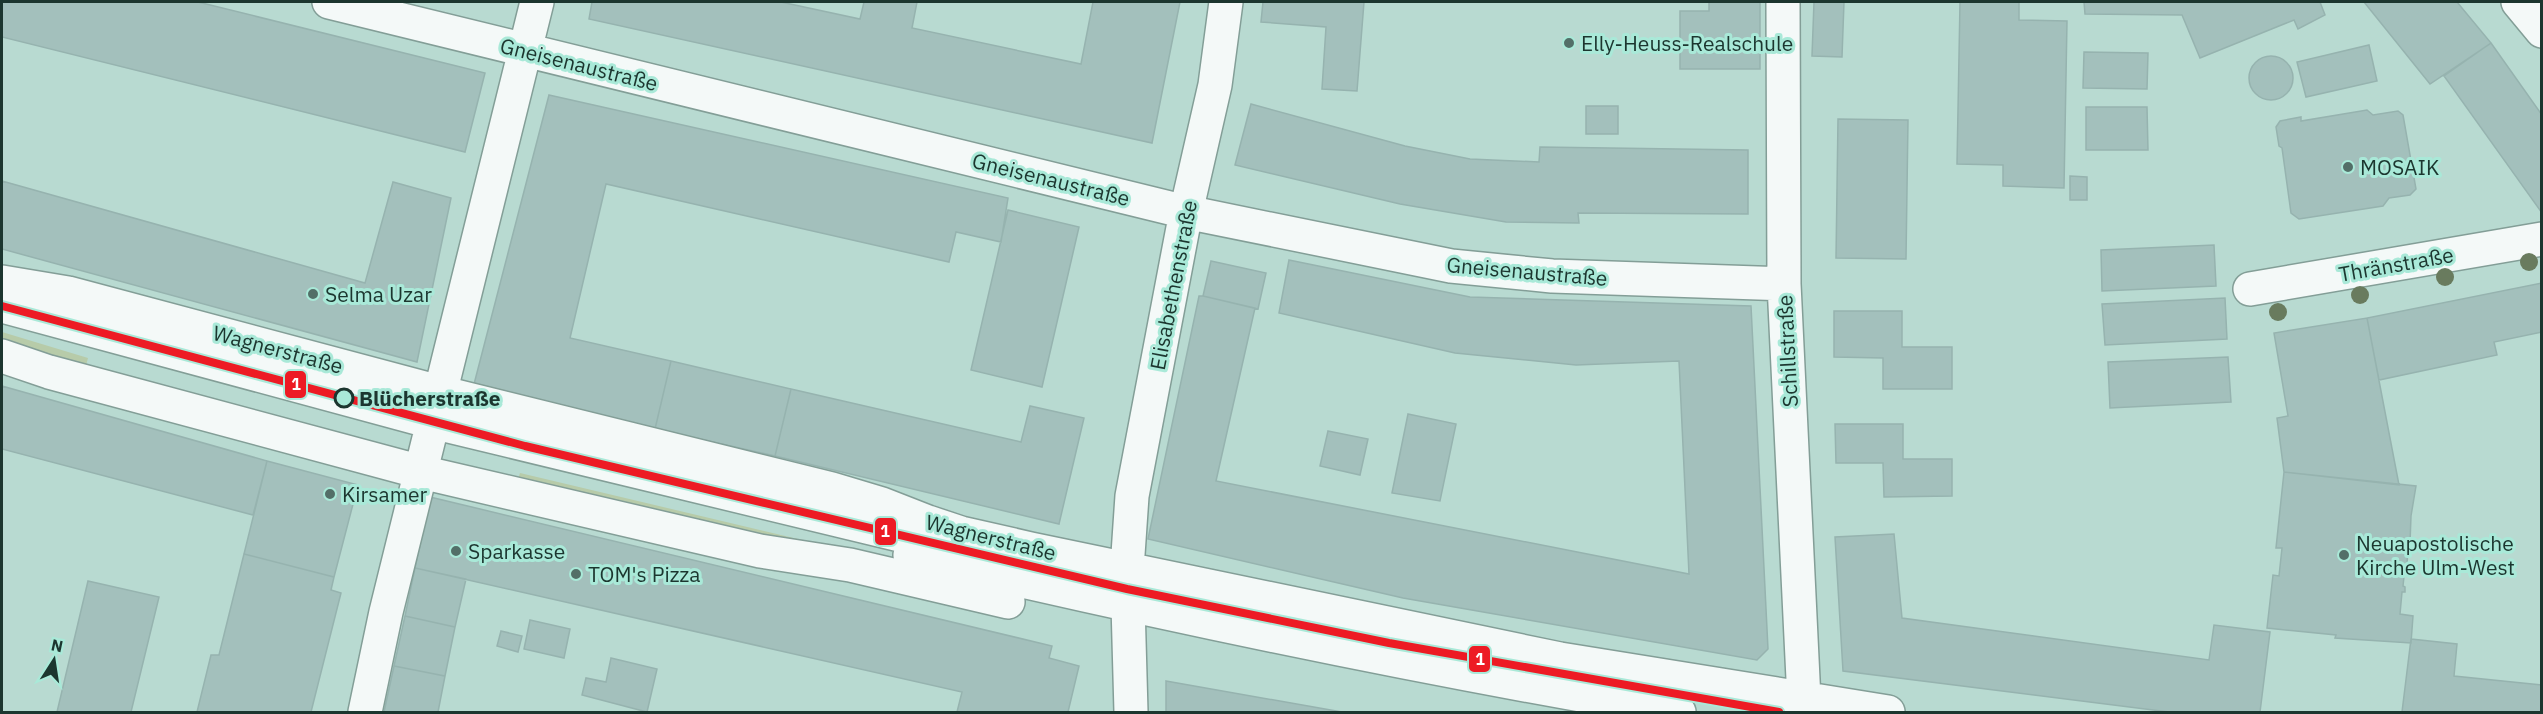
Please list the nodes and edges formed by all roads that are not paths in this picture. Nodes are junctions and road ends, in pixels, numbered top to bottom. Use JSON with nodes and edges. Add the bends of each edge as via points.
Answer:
{"nodes":[{"id":1,"x":329,"y":2,"type":"edge"},
{"id":2,"x":537,"y":2,"type":"edge"},
{"id":3,"x":1226,"y":2,"type":"edge"},
{"id":4,"x":1783,"y":2,"type":"edge"},
{"id":5,"x":2518,"y":2,"type":"edge"},
{"id":6,"x":2541,"y":31,"type":"edge"},
{"id":7,"x":525,"y":51,"type":"junction"},
{"id":8,"x":1186,"y":212,"type":"junction"},
{"id":9,"x":2541,"y":239,"type":"edge"},
{"id":10,"x":2,"y":282,"type":"edge"},
{"id":11,"x":1784,"y":284,"type":"junction"},
{"id":12,"x":2250,"y":289,"type":"dead end"},
{"id":13,"x":2,"y":306,"type":"edge"},
{"id":14,"x":2,"y":323,"type":"edge"},
{"id":15,"x":2,"y":356,"type":"edge"},
{"id":16,"x":430,"y":432,"type":"junction"},
{"id":17,"x":1127,"y":598,"type":"junction"},
{"id":18,"x":1792,"y":706,"type":"edge"},
{"id":19,"x":365,"y":712,"type":"edge"},
{"id":20,"x":1131,"y":712,"type":"edge"},
{"id":21,"x":1568,"y":712,"type":"edge"},
{"id":22,"x":1678,"y":712,"type":"edge"},
{"id":23,"x":1888,"y":712,"type":"edge"}],
"edges":[{"from":1,"to":7,"type":"street","name":"Gneisenaustraße"},
{"from":2,"to":7,"type":"street"},
{"from":3,"to":8,"type":"street","name":"Elisabethenstraße","via":[[1215,85]]},
{"from":4,"to":11,"type":"street","name":"Schillstraße"},
{"from":5,"to":6,"type":"street"},
{"from":7,"to":8,"type":"street","name":"Gneisenaustraße"},
{"from":7,"to":16,"type":"street"},
{"from":8,"to":11,"type":"street","name":"Gneisenaustraße","via":[[1451,266],[1552,276]]},
{"from":8,"to":17,"type":"street","name":"Elisabethenstraße","via":[[1132,496]]},
{"from":9,"to":12,"type":"street","name":"Thränstraße"},
{"from":10,"to":16,"type":"street","name":"Wagnerstraße","via":[[68,293]]},
{"from":11,"to":18,"type":"street","name":"Schillstraße"},
{"from":13,"to":16,"type":"street"},
{"from":14,"to":16,"type":"street"},
{"from":15,"to":16,"type":"street","name":"Wagnerstraße","via":[[49,372]]},
{"from":16,"to":17,"type":"street","name":"Wagnerstraße","via":[[832,489],[962,533]]},
{"from":16,"to":17,"type":"street","name":"Wagnerstraße","via":[[750,549]]},
{"from":16,"to":19,"type":"street"},
{"from":17,"to":18,"type":"street","name":"Wagnerstraße","via":[[1207,584]]},
{"from":17,"to":20,"type":"street","name":"Elisabethenstraße"},
{"from":17,"to":21,"type":"street","name":"Wagnerstraße"},
{"from":17,"to":22,"type":"street","via":[[1383,659]]},
{"from":18,"to":23,"type":"street","name":"Wagnerstraße"}]}
